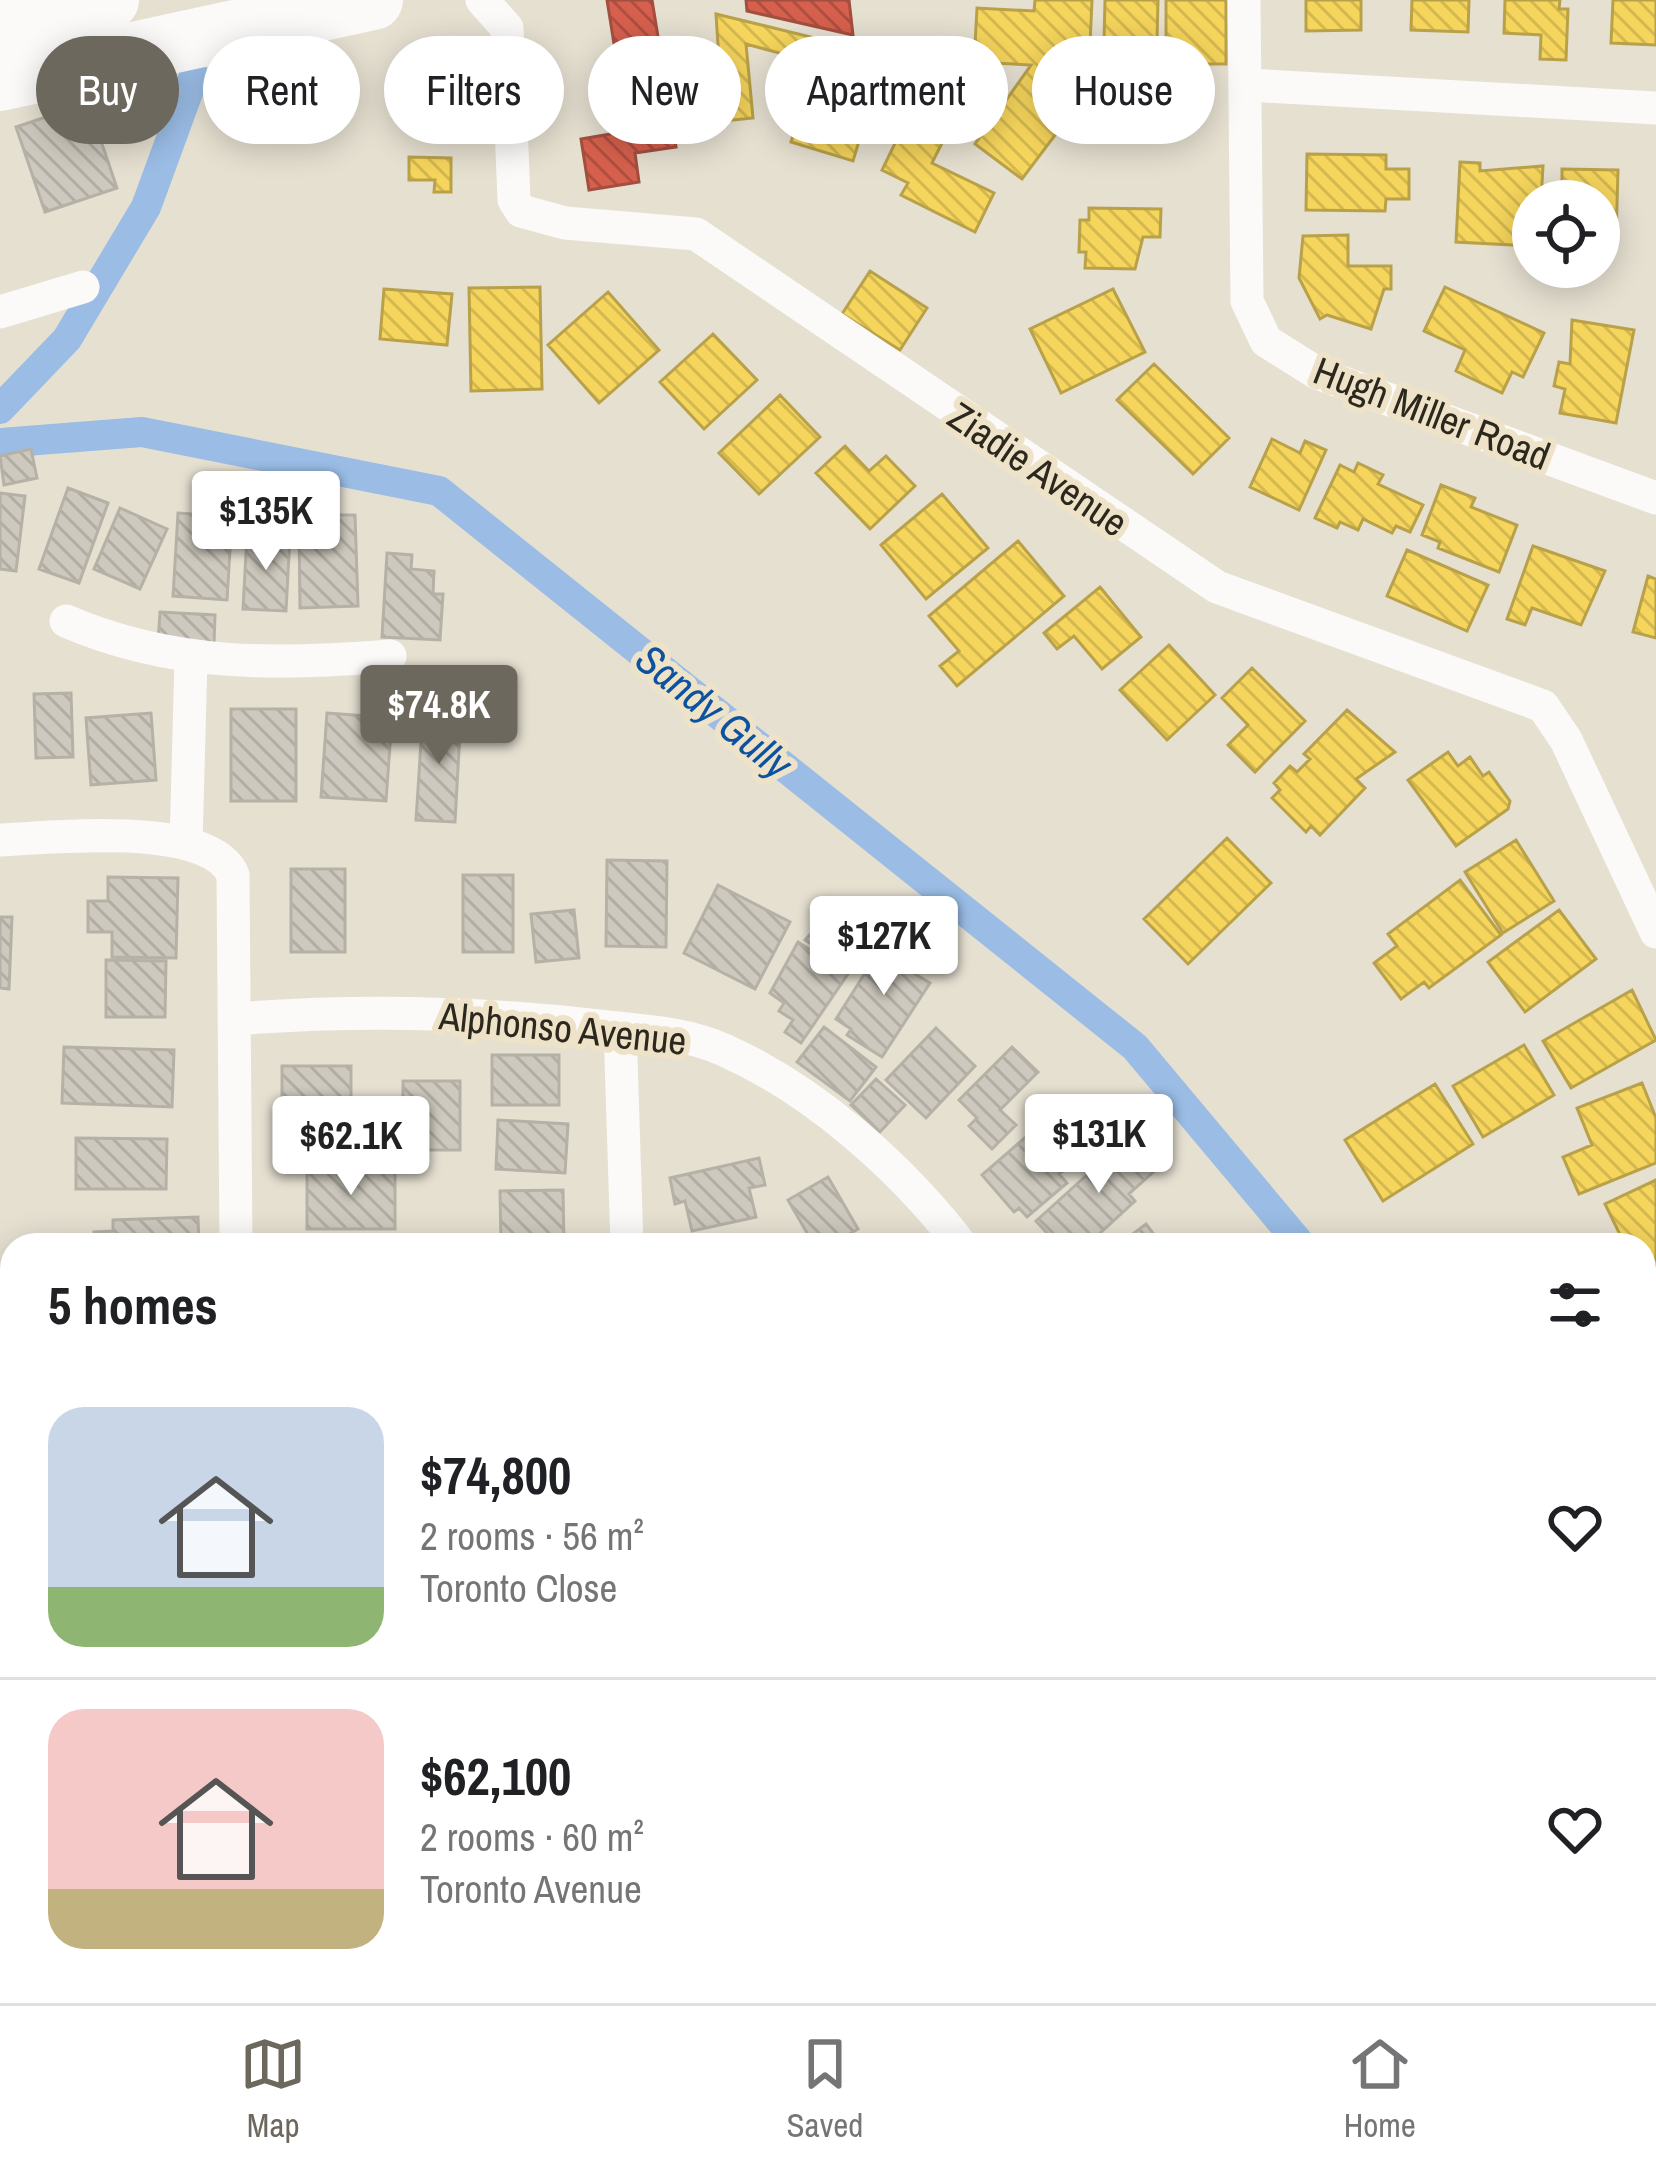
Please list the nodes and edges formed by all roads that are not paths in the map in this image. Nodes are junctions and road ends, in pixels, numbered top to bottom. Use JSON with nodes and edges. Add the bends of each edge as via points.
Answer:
{"nodes":[{"id":1,"x":109,"y":0,"type":"edge"},
{"id":2,"x":373,"y":0,"type":"edge"},
{"id":3,"x":482,"y":0,"type":"edge"},
{"id":4,"x":1244,"y":0,"type":"edge"},
{"id":5,"x":0,"y":29,"type":"edge"},
{"id":6,"x":0,"y":81,"type":"edge"},
{"id":7,"x":1248,"y":85,"type":"junction"},
{"id":8,"x":1656,"y":108,"type":"edge"},
{"id":9,"x":83,"y":287,"type":"dead end"},
{"id":10,"x":0,"y":312,"type":"edge"},
{"id":11,"x":1656,"y":498,"type":"edge"},
{"id":12,"x":66,"y":622,"type":"dead end"},
{"id":13,"x":390,"y":656,"type":"dead end"},
{"id":14,"x":191,"y":659,"type":"junction"},
{"id":15,"x":0,"y":840,"type":"edge"},
{"id":16,"x":186,"y":844,"type":"junction"},
{"id":17,"x":1656,"y":932,"type":"edge"},
{"id":18,"x":236,"y":1019,"type":"junction"},
{"id":19,"x":620,"y":1028,"type":"junction"},
{"id":20,"x":236,"y":1233,"type":"edge"},
{"id":21,"x":627,"y":1233,"type":"edge"},
{"id":22,"x":949,"y":1233,"type":"edge"}],
"edges":[{"from":1,"to":5,"type":"highway"},
{"from":2,"to":6,"type":"highway"},
{"from":3,"to":17,"type":"street","name":"Ziadie Avenue","via":[[507,28],[514,200],[521,211],[566,223],[696,233],[1217,587],[1543,706]]},
{"from":4,"to":7,"type":"street","name":"Hugh Miller Road"},
{"from":7,"to":8,"type":"street"},
{"from":7,"to":11,"type":"street","name":"Hugh Miller Road","via":[[1247,301],[1266,341],[1317,373]]},
{"from":9,"to":10,"type":"street"},
{"from":12,"to":14,"type":"street","via":[[119,644]]},
{"from":13,"to":14,"type":"street","via":[[294,664]]},
{"from":14,"to":16,"type":"street"},
{"from":15,"to":16,"type":"street"},
{"from":16,"to":18,"type":"street","via":[[217,852],[232,875]]},
{"from":18,"to":19,"type":"street","name":"Alphonso Avenue","via":[[431,1012]]},
{"from":18,"to":20,"type":"street"},
{"from":19,"to":21,"type":"street"},
{"from":19,"to":22,"type":"street","name":"Alphonso Avenue","via":[[720,1048],[781,1079],[838,1121]]}]}
